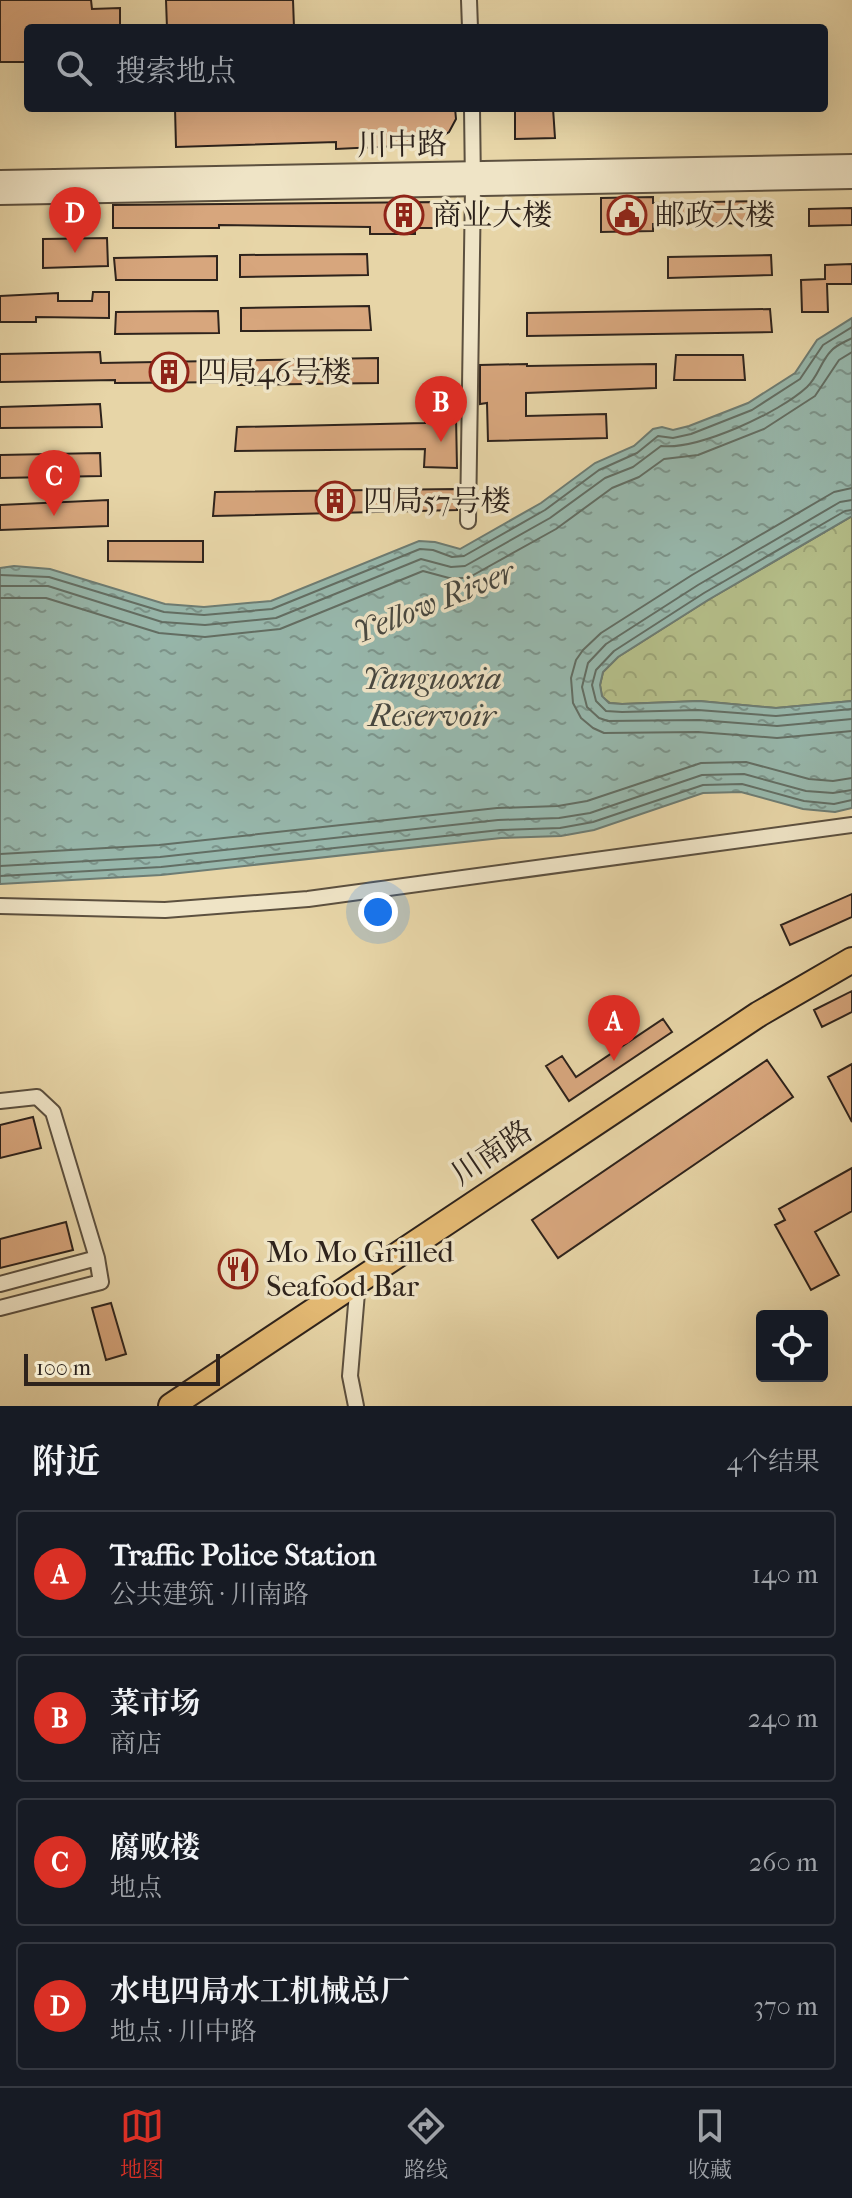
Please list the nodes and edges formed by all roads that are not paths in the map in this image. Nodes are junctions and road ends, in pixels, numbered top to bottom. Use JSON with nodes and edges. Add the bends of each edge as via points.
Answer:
{"nodes":[{"id":1,"x":469,"y":0,"type":"edge"},
{"id":2,"x":470,"y":24,"type":"edge"},
{"id":3,"x":472,"y":112,"type":"edge"},
{"id":4,"x":852,"y":164,"type":"edge"},
{"id":5,"x":473,"y":179,"type":"junction"},
{"id":6,"x":852,"y":179,"type":"edge"},
{"id":7,"x":0,"y":180,"type":"edge"},
{"id":8,"x":0,"y":195,"type":"edge"},
{"id":9,"x":468,"y":521,"type":"dead end"},
{"id":10,"x":852,"y":825,"type":"edge"},
{"id":11,"x":0,"y":906,"type":"edge"},
{"id":12,"x":852,"y":960,"type":"edge"},
{"id":13,"x":0,"y":1101,"type":"edge"},
{"id":14,"x":97,"y":1258,"type":"junction"},
{"id":15,"x":358,"y":1281,"type":"junction"},
{"id":16,"x":0,"y":1284,"type":"edge"},
{"id":17,"x":0,"y":1308,"type":"edge"},
{"id":18,"x":171,"y":1406,"type":"edge"},
{"id":19,"x":356,"y":1406,"type":"edge"}],
"edges":[{"from":1,"to":2,"type":"street"},
{"from":3,"to":5,"type":"street"},
{"from":4,"to":5,"type":"street","name":"川中路"},
{"from":5,"to":6,"type":"street","name":"川中路"},
{"from":5,"to":7,"type":"street","name":"川中路"},
{"from":5,"to":8,"type":"street","name":"川中路"},
{"from":5,"to":9,"type":"street"},
{"from":10,"to":11,"type":"street","via":[[308,899],[165,910]]},
{"from":12,"to":15,"type":"main road","name":"川南路","via":[[759,1014]]},
{"from":13,"to":14,"type":"street","via":[[37,1097],[53,1112]]},
{"from":14,"to":16,"type":"street"},
{"from":14,"to":17,"type":"street","via":[[101,1282]]},
{"from":15,"to":18,"type":"main road","name":"川南路"},
{"from":15,"to":19,"type":"street","via":[[350,1376]]}]}
